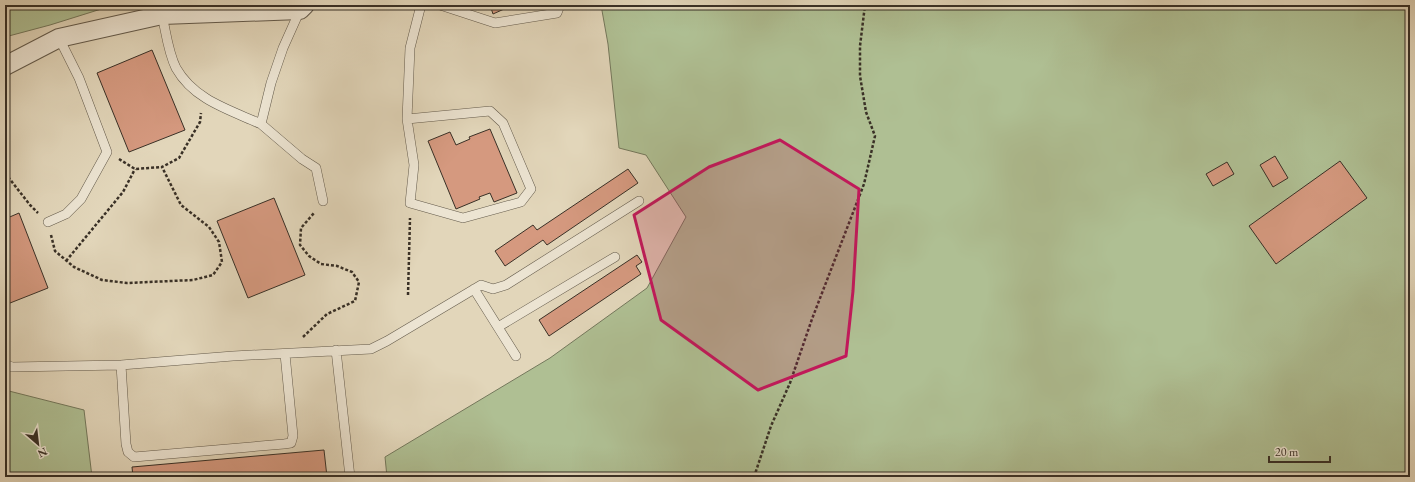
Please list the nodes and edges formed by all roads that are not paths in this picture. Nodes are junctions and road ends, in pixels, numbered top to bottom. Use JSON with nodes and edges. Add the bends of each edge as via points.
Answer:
{"nodes":[{"id":1,"x":421,"y":5,"type":"edge"},
{"id":2,"x":440,"y":5,"type":"edge"},
{"id":3,"x":560,"y":5,"type":"edge"},
{"id":4,"x":302,"y":7,"type":"edge"},
{"id":5,"x":162,"y":14,"type":"junction"},
{"id":6,"x":59,"y":38,"type":"junction"},
{"id":7,"x":5,"y":66,"type":"edge"},
{"id":8,"x":407,"y":119,"type":"junction"},
{"id":9,"x":261,"y":124,"type":"junction"},
{"id":10,"x":323,"y":201,"type":"road end"},
{"id":11,"x":639,"y":201,"type":"dead end"},
{"id":12,"x":48,"y":222,"type":"road end"},
{"id":13,"x":615,"y":257,"type":"dead end"},
{"id":14,"x":474,"y":289,"type":"junction"},
{"id":15,"x":498,"y":327,"type":"junction"},
{"id":16,"x":336,"y":350,"type":"junction"},
{"id":17,"x":285,"y":354,"type":"junction"},
{"id":18,"x":516,"y":356,"type":"dead end"},
{"id":19,"x":5,"y":364,"type":"edge"},
{"id":20,"x":121,"y":365,"type":"junction"},
{"id":21,"x":350,"y":477,"type":"edge"}],
"edges":[{"from":1,"to":8,"type":"lane","via":[[410,48]]},
{"from":2,"to":3,"type":"lane","via":[[495,23],[557,13]]},
{"from":4,"to":5,"type":"street"},
{"from":4,"to":9,"type":"lane","via":[[283,48]]},
{"from":5,"to":6,"type":"street"},
{"from":5,"to":9,"type":"lane","via":[[169,49],[176,68],[188,85],[206,99]]},
{"from":6,"to":7,"type":"street"},
{"from":6,"to":12,"type":"lane","via":[[79,78],[107,152],[81,198],[66,214]]},
{"from":8,"to":8,"type":"lane","via":[[490,111],[503,123],[531,189],[521,202],[463,218],[410,203],[414,165]]},
{"from":9,"to":10,"type":"lane","via":[[316,168]]},
{"from":11,"to":14,"type":"lane","via":[[506,286],[494,288],[482,285]]},
{"from":13,"to":15,"type":"lane"},
{"from":14,"to":15,"type":"lane"},
{"from":14,"to":16,"type":"lane","via":[[377,347]]},
{"from":15,"to":18,"type":"lane"},
{"from":16,"to":17,"type":"lane"},
{"from":16,"to":21,"type":"lane"},
{"from":17,"to":20,"type":"lane"},
{"from":17,"to":20,"type":"lane","via":[[293,436],[291,442],[134,457],[128,452],[126,444]]},
{"from":19,"to":20,"type":"lane","via":[[12,367]]}]}
